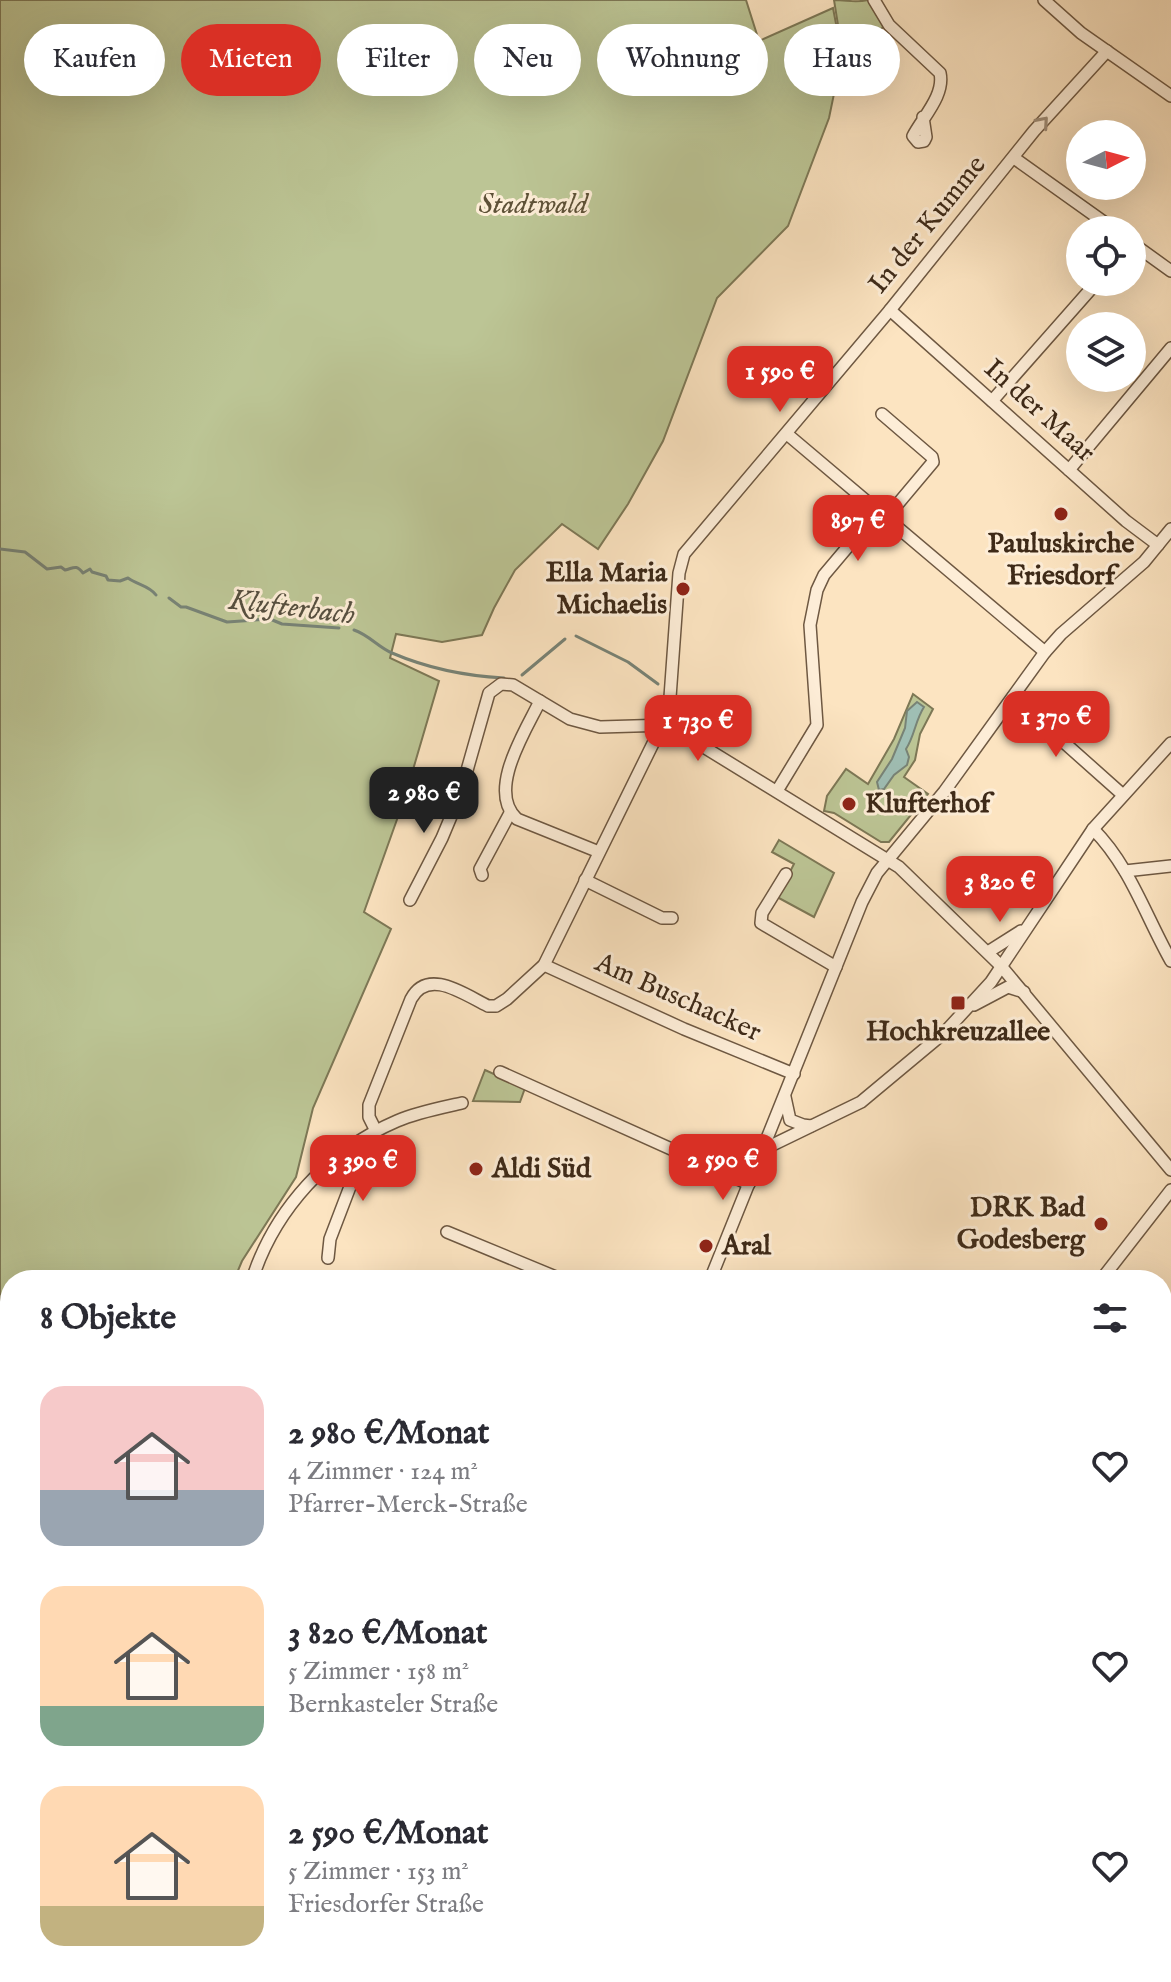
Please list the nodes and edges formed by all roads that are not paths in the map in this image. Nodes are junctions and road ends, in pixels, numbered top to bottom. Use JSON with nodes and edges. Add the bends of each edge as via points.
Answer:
{"nodes":[{"id":1,"x":874,"y":0,"type":"edge"},
{"id":2,"x":1044,"y":0,"type":"edge"},
{"id":3,"x":1107,"y":51,"type":"junction"},
{"id":4,"x":1171,"y":96,"type":"edge"},
{"id":5,"x":923,"y":117,"type":"dead end"},
{"id":6,"x":1014,"y":158,"type":"junction"},
{"id":7,"x":1095,"y":216,"type":"edge"},
{"id":8,"x":1146,"y":253,"type":"edge"},
{"id":9,"x":1171,"y":271,"type":"edge"},
{"id":10,"x":1085,"y":296,"type":"edge"},
{"id":11,"x":890,"y":310,"type":"junction"},
{"id":12,"x":1171,"y":348,"type":"edge"},
{"id":13,"x":992,"y":401,"type":"junction"},
{"id":14,"x":882,"y":414,"type":"dead end"},
{"id":15,"x":787,"y":434,"type":"junction"},
{"id":16,"x":1069,"y":470,"type":"junction"},
{"id":17,"x":882,"y":515,"type":"junction"},
{"id":18,"x":1171,"y":529,"type":"edge"},
{"id":19,"x":1158,"y":545,"type":"junction"},
{"id":20,"x":1045,"y":652,"type":"junction"},
{"id":21,"x":1013,"y":697,"type":"junction"},
{"id":22,"x":540,"y":701,"type":"junction"},
{"id":23,"x":661,"y":725,"type":"junction"},
{"id":24,"x":1171,"y":743,"type":"edge"},
{"id":25,"x":777,"y":791,"type":"junction"},
{"id":26,"x":1123,"y":795,"type":"junction"},
{"id":27,"x":510,"y":813,"type":"junction"},
{"id":28,"x":1093,"y":829,"type":"junction"},
{"id":29,"x":599,"y":852,"type":"junction"},
{"id":30,"x":887,"y":860,"type":"junction"},
{"id":31,"x":1171,"y":866,"type":"edge"},
{"id":32,"x":1125,"y":871,"type":"junction"},
{"id":33,"x":786,"y":874,"type":"dead end"},
{"id":34,"x":482,"y":875,"type":"dead end"},
{"id":35,"x":585,"y":880,"type":"junction"},
{"id":36,"x":410,"y":900,"type":"dead end"},
{"id":37,"x":672,"y":918,"type":"dead end"},
{"id":38,"x":1028,"y":926,"type":"junction"},
{"id":39,"x":988,"y":952,"type":"junction"},
{"id":40,"x":1171,"y":961,"type":"edge"},
{"id":41,"x":544,"y":965,"type":"junction"},
{"id":42,"x":1001,"y":966,"type":"junction"},
{"id":43,"x":836,"y":967,"type":"junction"},
{"id":44,"x":1024,"y":993,"type":"junction"},
{"id":45,"x":971,"y":1007,"type":"junction"},
{"id":46,"x":500,"y":1072,"type":"dead end"},
{"id":47,"x":794,"y":1074,"type":"junction"},
{"id":48,"x":785,"y":1092,"type":"junction"},
{"id":49,"x":462,"y":1103,"type":"dead end"},
{"id":50,"x":816,"y":1126,"type":"junction"},
{"id":51,"x":376,"y":1131,"type":"junction"},
{"id":52,"x":352,"y":1147,"type":"junction"},
{"id":53,"x":762,"y":1150,"type":"junction"},
{"id":54,"x":1171,"y":1170,"type":"edge"},
{"id":55,"x":749,"y":1184,"type":"junction"},
{"id":56,"x":1171,"y":1190,"type":"edge"},
{"id":57,"x":447,"y":1232,"type":"dead end"},
{"id":58,"x":328,"y":1258,"type":"dead end"},
{"id":59,"x":255,"y":1270,"type":"edge"},
{"id":60,"x":539,"y":1270,"type":"edge"},
{"id":61,"x":714,"y":1270,"type":"edge"},
{"id":62,"x":1109,"y":1270,"type":"edge"}],
"edges":[{"from":1,"to":5,"type":"street","via":[[889,25],[940,73],[940,91]]},
{"from":2,"to":3,"type":"street"},
{"from":3,"to":4,"type":"street"},
{"from":6,"to":3,"type":"street","name":"In der Kumme","one_way":true},
{"from":6,"to":7,"type":"street"},
{"from":6,"to":11,"type":"street","name":"In der Kumme"},
{"from":8,"to":9,"type":"street"},
{"from":10,"to":13,"type":"street"},
{"from":11,"to":13,"type":"street","name":"In der Maar"},
{"from":11,"to":15,"type":"street","name":"In der Kumme"},
{"from":12,"to":16,"type":"street"},
{"from":13,"to":16,"type":"street","name":"In der Maar"},
{"from":14,"to":17,"type":"street","via":[[933,462]]},
{"from":15,"to":17,"type":"street"},
{"from":15,"to":23,"type":"street","name":"In der Kumme","via":[[680,561],[669,707]]},
{"from":16,"to":19,"type":"street","name":"In der Maar"},
{"from":17,"to":20,"type":"street"},
{"from":17,"to":25,"type":"street","via":[[824,575],[810,625],[817,725]]},
{"from":18,"to":19,"type":"street"},
{"from":19,"to":20,"type":"street"},
{"from":20,"to":21,"type":"street"},
{"from":21,"to":26,"type":"street"},
{"from":21,"to":30,"type":"street"},
{"from":22,"to":23,"type":"street","via":[[570,719],[600,727]]},
{"from":22,"to":27,"type":"street","via":[[506,776]]},
{"from":22,"to":36,"type":"street","via":[[513,685],[501,684],[489,693],[460,795]]},
{"from":23,"to":25,"type":"street"},
{"from":23,"to":29,"type":"street","name":"In der Kumme"},
{"from":24,"to":26,"type":"street"},
{"from":25,"to":30,"type":"street"},
{"from":26,"to":28,"type":"street"},
{"from":27,"to":29,"type":"street"},
{"from":27,"to":34,"type":"street","via":[[480,869]]},
{"from":28,"to":32,"type":"street"},
{"from":28,"to":38,"type":"street"},
{"from":29,"to":35,"type":"street","name":"In der Kumme"},
{"from":30,"to":39,"type":"street"},
{"from":30,"to":43,"type":"street","via":[[862,902]]},
{"from":31,"to":32,"type":"street"},
{"from":32,"to":40,"type":"street"},
{"from":33,"to":43,"type":"street","via":[[761,923]]},
{"from":35,"to":37,"type":"street","via":[[662,918]]},
{"from":35,"to":41,"type":"street","name":"In der Kumme"},
{"from":38,"to":39,"type":"street"},
{"from":38,"to":42,"type":"street"},
{"from":39,"to":42,"type":"street"},
{"from":41,"to":47,"type":"street","name":"Am Buschacker"},
{"from":41,"to":51,"type":"street","via":[[496,1006],[438,983],[417,990],[369,1105]]},
{"from":42,"to":44,"type":"street"},
{"from":42,"to":45,"type":"street"},
{"from":43,"to":47,"type":"street"},
{"from":44,"to":45,"type":"street","via":[[1008,987]]},
{"from":44,"to":54,"type":"street"},
{"from":45,"to":50,"type":"street","via":[[861,1102]]},
{"from":46,"to":55,"type":"street"},
{"from":47,"to":48,"type":"street"},
{"from":48,"to":50,"type":"street","via":[[790,1120]]},
{"from":48,"to":53,"type":"street"},
{"from":49,"to":51,"type":"street"},
{"from":50,"to":53,"type":"street"},
{"from":51,"to":52,"type":"street"},
{"from":52,"to":58,"type":"street","via":[[356,1171]]},
{"from":52,"to":59,"type":"street","via":[[292,1202],[276,1223]]},
{"from":53,"to":55,"type":"street"},
{"from":55,"to":61,"type":"street"},
{"from":56,"to":62,"type":"street"},
{"from":57,"to":60,"type":"street"}]}
